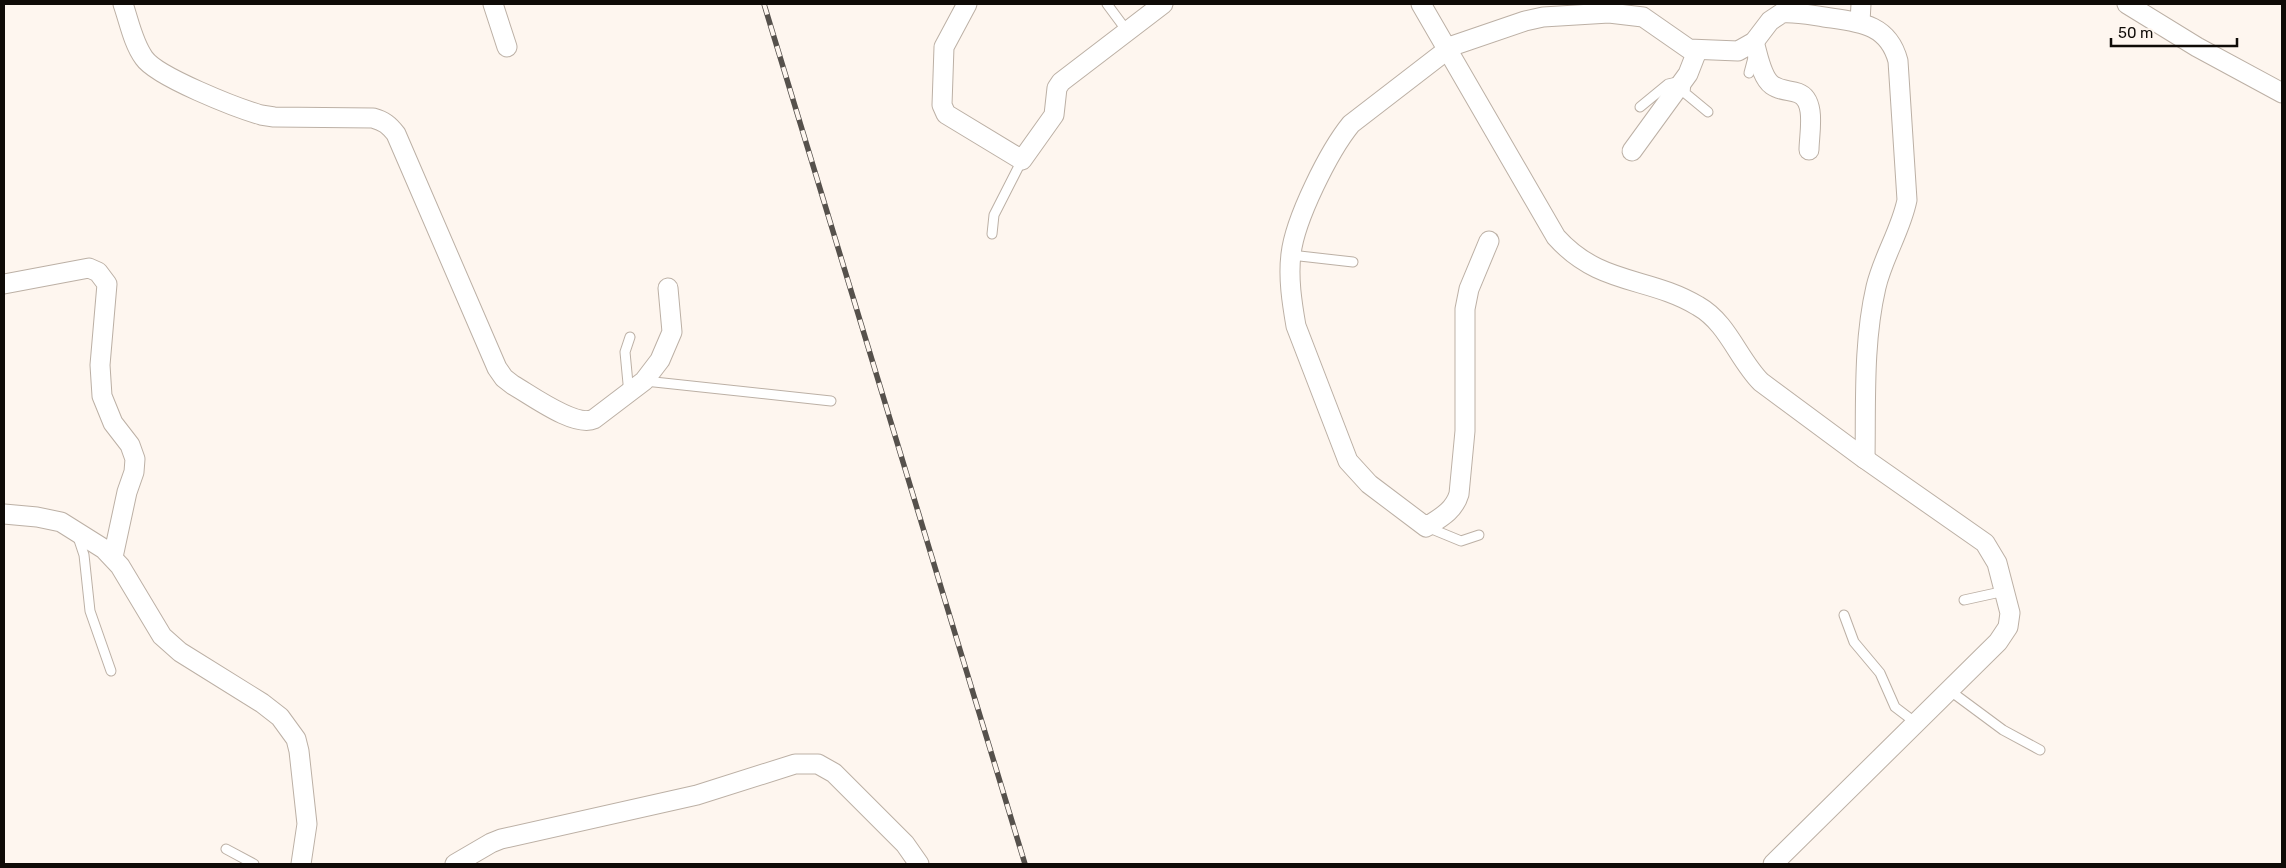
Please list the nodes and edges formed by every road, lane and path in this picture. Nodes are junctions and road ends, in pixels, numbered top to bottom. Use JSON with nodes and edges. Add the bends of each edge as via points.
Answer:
{"nodes":[{"id":1,"x":123,"y":4,"type":"edge"},
{"id":2,"x":493,"y":4,"type":"edge"},
{"id":3,"x":967,"y":4,"type":"edge"},
{"id":4,"x":1107,"y":4,"type":"edge"},
{"id":5,"x":1163,"y":4,"type":"edge"},
{"id":6,"x":1421,"y":4,"type":"edge"},
{"id":7,"x":2127,"y":4,"type":"edge"},
{"id":8,"x":1860,"y":13,"type":"edge"},
{"id":9,"x":1127,"y":31,"type":"junction"},
{"id":10,"x":1755,"y":45,"type":"junction"},
{"id":11,"x":507,"y":48,"type":"dead end"},
{"id":12,"x":1447,"y":49,"type":"junction"},
{"id":13,"x":1696,"y":51,"type":"junction"},
{"id":14,"x":1749,"y":73,"type":"dead end"},
{"id":15,"x":1686,"y":77,"type":"junction"},
{"id":16,"x":2282,"y":93,"type":"edge"},
{"id":17,"x":1640,"y":107,"type":"dead end"},
{"id":18,"x":1708,"y":112,"type":"dead end"},
{"id":19,"x":1809,"y":150,"type":"dead end"},
{"id":20,"x":1632,"y":151,"type":"dead end"},
{"id":21,"x":1022,"y":160,"type":"junction"},
{"id":22,"x":992,"y":234,"type":"dead end"},
{"id":23,"x":1489,"y":241,"type":"dead end"},
{"id":24,"x":1291,"y":255,"type":"junction"},
{"id":25,"x":1353,"y":262,"type":"dead end"},
{"id":26,"x":4,"y":284,"type":"edge"},
{"id":27,"x":668,"y":288,"type":"dead end"},
{"id":28,"x":630,"y":337,"type":"dead end"},
{"id":29,"x":644,"y":381,"type":"junction"},
{"id":30,"x":629,"y":395,"type":"junction"},
{"id":31,"x":831,"y":401,"type":"dead end"},
{"id":32,"x":1864,"y":459,"type":"junction"},
{"id":33,"x":4,"y":514,"type":"edge"},
{"id":34,"x":1426,"y":527,"type":"junction"},
{"id":35,"x":75,"y":530,"type":"junction"},
{"id":36,"x":1480,"y":535,"type":"dead end"},
{"id":37,"x":113,"y":557,"type":"junction"},
{"id":38,"x":2004,"y":591,"type":"junction"},
{"id":39,"x":1964,"y":600,"type":"dead end"},
{"id":40,"x":1844,"y":615,"type":"dead end"},
{"id":41,"x":111,"y":671,"type":"dead end"},
{"id":42,"x":1949,"y":690,"type":"junction"},
{"id":43,"x":1916,"y":723,"type":"junction"},
{"id":44,"x":2040,"y":750,"type":"dead end"},
{"id":45,"x":226,"y":849,"type":"dead end"},
{"id":46,"x":254,"y":864,"type":"edge"},
{"id":47,"x":301,"y":864,"type":"edge"},
{"id":48,"x":455,"y":864,"type":"edge"},
{"id":49,"x":919,"y":864,"type":"edge"},
{"id":50,"x":1772,"y":864,"type":"edge"}],
"edges":[{"from":1,"to":30,"type":"street","via":[[139,50],[150,64],[167,76],[261,115],[373,118],[383,121],[396,134],[504,378],[582,422],[594,419]]},
{"from":2,"to":11,"type":"street"},
{"from":3,"to":21,"type":"street","via":[[944,47],[942,105],[946,114]]},
{"from":4,"to":9,"type":"lane"},
{"from":5,"to":9,"type":"street"},
{"from":6,"to":12,"type":"street"},
{"from":7,"to":16,"type":"street","via":[[2196,47]]},
{"from":8,"to":10,"type":"street","via":[[1782,13],[1770,21]]},
{"from":8,"to":32,"type":"street","via":[[1885,36],[1898,61],[1907,200],[1876,289],[1867,345]]},
{"from":9,"to":21,"type":"street","via":[[1061,82],[1054,115]]},
{"from":10,"to":13,"type":"street","via":[[1738,51]]},
{"from":10,"to":14,"type":"lane"},
{"from":10,"to":19,"type":"street","via":[[1771,85],[1806,98],[1810,108]]},
{"from":12,"to":13,"type":"street","via":[[1543,17],[1609,13],[1643,17],[1679,44]]},
{"from":12,"to":24,"type":"street","via":[[1351,124],[1341,136],[1300,218]]},
{"from":12,"to":32,"type":"street","via":[[1556,237],[1568,250],[1598,270],[1682,297],[1699,306],[1721,326],[1761,382]]},
{"from":13,"to":15,"type":"street"},
{"from":15,"to":17,"type":"lane","via":[[1668,84]]},
{"from":15,"to":18,"type":"lane","via":[[1685,93]]},
{"from":15,"to":20,"type":"street"},
{"from":21,"to":22,"type":"lane","via":[[994,215]]},
{"from":23,"to":34,"type":"street","via":[[1469,289],[1465,309],[1465,437],[1459,494],[1445,515]]},
{"from":24,"to":25,"type":"lane"},
{"from":24,"to":34,"type":"street","via":[[1292,305],[1296,326],[1348,461],[1369,484]]},
{"from":26,"to":37,"type":"street","via":[[89,268],[98,272],[107,284],[100,366],[102,396],[113,423],[130,445],[135,459]]},
{"from":27,"to":29,"type":"street","via":[[672,332],[660,360]]},
{"from":28,"to":30,"type":"lane","via":[[625,352]]},
{"from":29,"to":30,"type":"street"},
{"from":29,"to":31,"type":"lane"},
{"from":32,"to":38,"type":"street","via":[[1985,543],[1998,563]]},
{"from":33,"to":35,"type":"street","via":[[51,519]]},
{"from":34,"to":36,"type":"lane","via":[[1461,541]]},
{"from":35,"to":37,"type":"street"},
{"from":35,"to":41,"type":"lane","via":[[84,555],[90,611]]},
{"from":37,"to":47,"type":"street","via":[[162,636],[180,652],[272,710],[292,734],[300,751],[307,824]]},
{"from":38,"to":39,"type":"lane"},
{"from":38,"to":42,"type":"street","via":[[2010,613],[2008,627],[1998,642]]},
{"from":40,"to":43,"type":"lane","via":[[1854,642],[1880,673],[1895,707]]},
{"from":42,"to":43,"type":"street"},
{"from":42,"to":44,"type":"lane","via":[[2003,730]]},
{"from":43,"to":50,"type":"street"},
{"from":45,"to":46,"type":"lane"},
{"from":48,"to":49,"type":"street","via":[[501,839],[697,795],[808,762],[834,773],[905,844]]}]}
